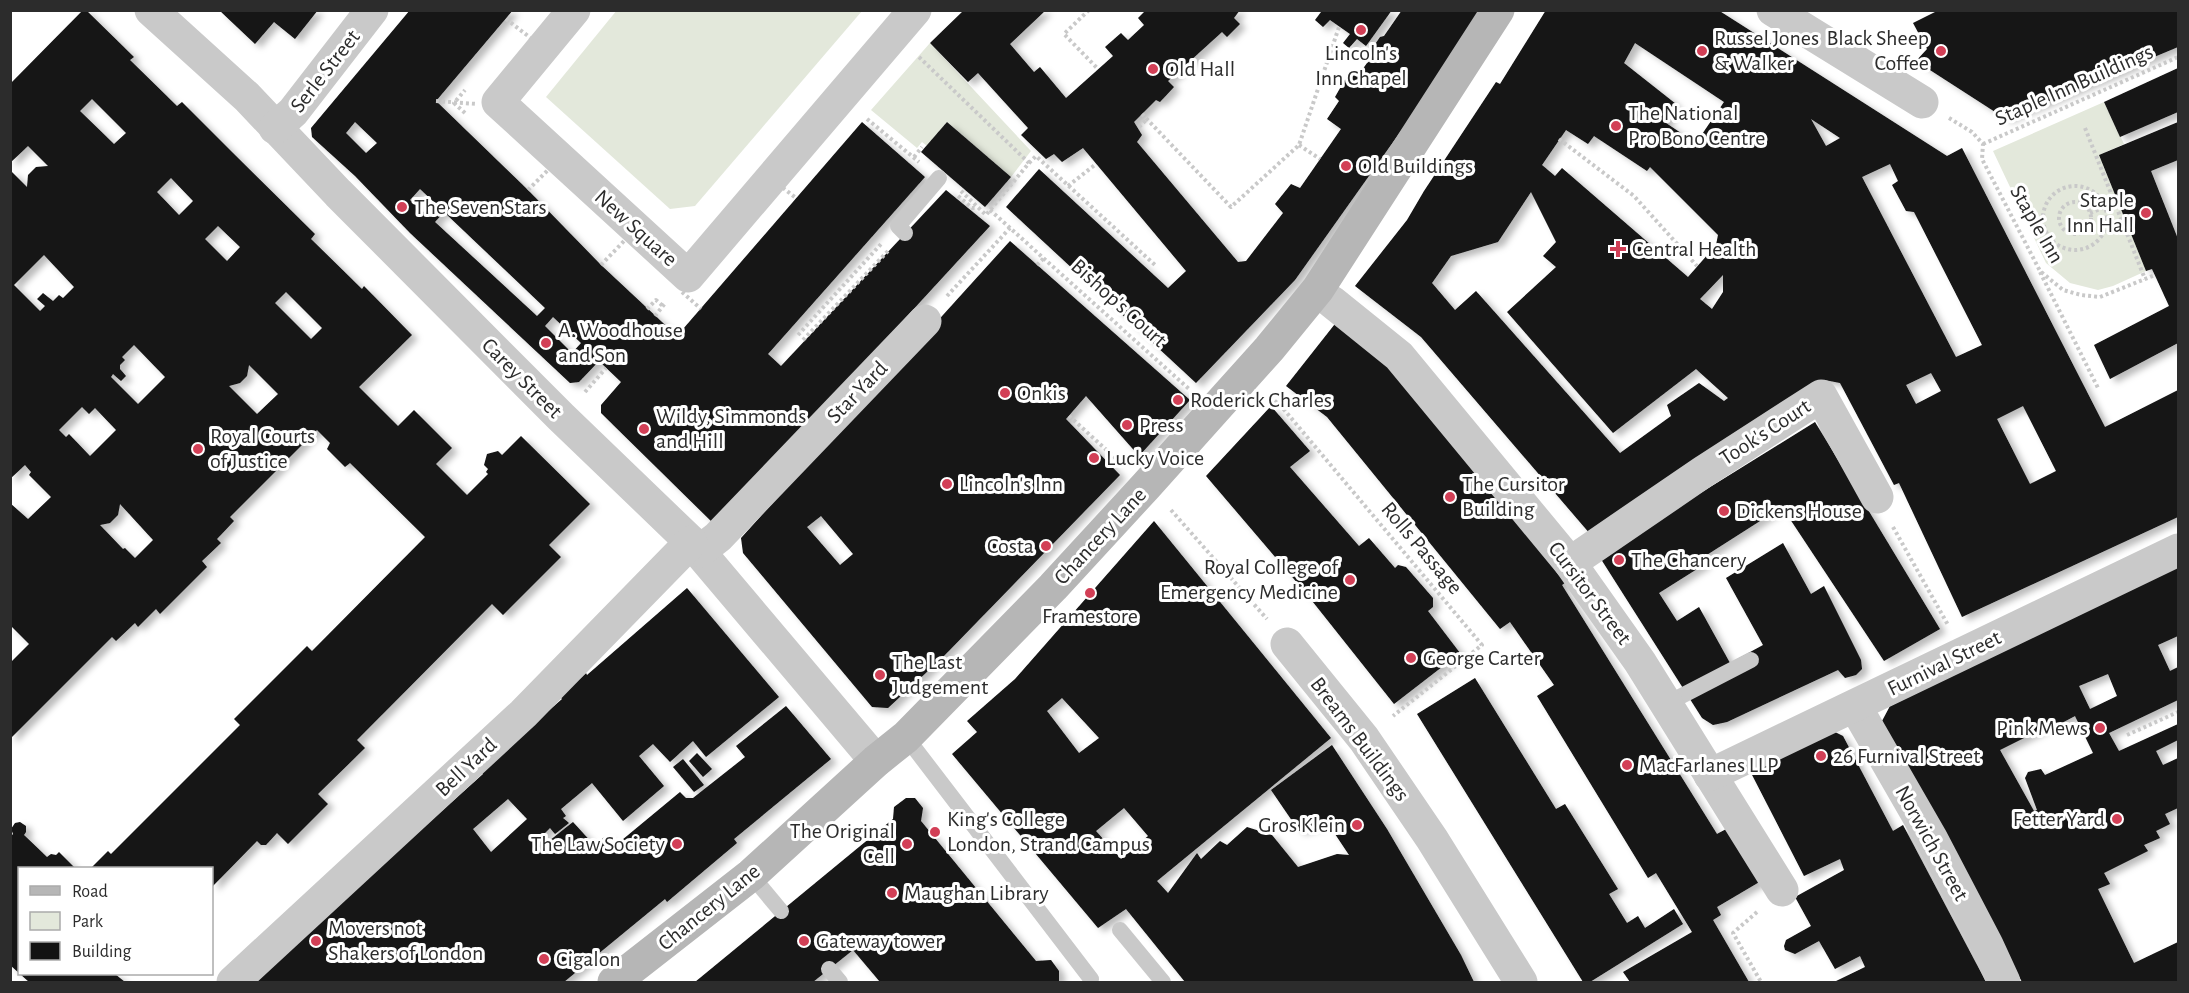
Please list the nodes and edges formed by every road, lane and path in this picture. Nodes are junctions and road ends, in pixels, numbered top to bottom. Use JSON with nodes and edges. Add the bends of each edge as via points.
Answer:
{"nodes":[{"id":1,"x":151,"y":10,"type":"edge"},
{"id":2,"x":372,"y":10,"type":"edge"},
{"id":3,"x":574,"y":10,"type":"edge"},
{"id":4,"x":915,"y":10,"type":"edge"},
{"id":5,"x":1089,"y":10,"type":"edge"},
{"id":6,"x":1498,"y":10,"type":"edge"},
{"id":7,"x":1789,"y":15,"type":"edge"},
{"id":8,"x":506,"y":19,"type":"dead end"},
{"id":9,"x":1339,"y":27,"type":"dead end"},
{"id":10,"x":532,"y":39,"type":"dead end"},
{"id":11,"x":919,"y":57,"type":"dead end"},
{"id":12,"x":2178,"y":57,"type":"edge"},
{"id":13,"x":1098,"y":69,"type":"dead end"},
{"id":14,"x":842,"y":97,"type":"junction"},
{"id":15,"x":436,"y":101,"type":"dead end"},
{"id":16,"x":1922,"y":102,"type":"dead end"},
{"id":17,"x":477,"y":104,"type":"dead end"},
{"id":18,"x":1142,"y":114,"type":"dead end"},
{"id":19,"x":1147,"y":119,"type":"junction"},
{"id":20,"x":1139,"y":127,"type":"dead end"},
{"id":21,"x":2085,"y":128,"type":"dead end"},
{"id":22,"x":275,"y":129,"type":"junction"},
{"id":23,"x":1972,"y":132,"type":"dead end"},
{"id":24,"x":1559,"y":139,"type":"dead end"},
{"id":25,"x":1983,"y":144,"type":"junction"},
{"id":26,"x":1299,"y":145,"type":"junction"},
{"id":27,"x":922,"y":147,"type":"dead end"},
{"id":28,"x":914,"y":157,"type":"junction"},
{"id":29,"x":1320,"y":159,"type":"dead end"},
{"id":30,"x":1029,"y":164,"type":"junction"},
{"id":31,"x":1096,"y":164,"type":"dead end"},
{"id":32,"x":548,"y":170,"type":"dead end"},
{"id":33,"x":939,"y":178,"type":"junction"},
{"id":34,"x":778,"y":184,"type":"dead end"},
{"id":35,"x":1068,"y":186,"type":"junction"},
{"id":36,"x":528,"y":190,"type":"dead end"},
{"id":37,"x":958,"y":197,"type":"dead end"},
{"id":38,"x":796,"y":198,"type":"dead end"},
{"id":39,"x":2115,"y":203,"type":"junction"},
{"id":40,"x":2105,"y":207,"type":"junction"},
{"id":41,"x":977,"y":208,"type":"junction"},
{"id":42,"x":990,"y":210,"type":"junction"},
{"id":43,"x":2090,"y":213,"type":"junction"},
{"id":44,"x":1010,"y":228,"type":"junction"},
{"id":45,"x":901,"y":229,"type":"junction"},
{"id":46,"x":625,"y":240,"type":"dead end"},
{"id":47,"x":1044,"y":258,"type":"junction"},
{"id":48,"x":601,"y":265,"type":"dead end"},
{"id":49,"x":1037,"y":265,"type":"dead end"},
{"id":50,"x":1155,"y":265,"type":"dead end"},
{"id":51,"x":1697,"y":266,"type":"dead end"},
{"id":52,"x":2040,"y":271,"type":"junction"},
{"id":53,"x":2155,"y":275,"type":"dead end"},
{"id":54,"x":2145,"y":279,"type":"junction"},
{"id":55,"x":682,"y":292,"type":"dead end"},
{"id":56,"x":1332,"y":302,"type":"dead end"},
{"id":57,"x":663,"y":306,"type":"dead end"},
{"id":58,"x":647,"y":309,"type":"dead end"},
{"id":59,"x":701,"y":309,"type":"dead end"},
{"id":60,"x":925,"y":321,"type":"joint"},
{"id":61,"x":798,"y":335,"type":"dead end"},
{"id":62,"x":803,"y":340,"type":"dead end"},
{"id":63,"x":606,"y":368,"type":"dead end"},
{"id":64,"x":2099,"y":390,"type":"dead end"},
{"id":65,"x":1268,"y":395,"type":"dead end"},
{"id":66,"x":1197,"y":396,"type":"dead end"},
{"id":67,"x":578,"y":400,"type":"dead end"},
{"id":68,"x":1069,"y":416,"type":"dead end"},
{"id":69,"x":1146,"y":486,"type":"junction"},
{"id":70,"x":1877,"y":497,"type":"joint"},
{"id":71,"x":1174,"y":513,"type":"dead end"},
{"id":72,"x":695,"y":546,"type":"junction"},
{"id":73,"x":2178,"y":550,"type":"edge"},
{"id":74,"x":1570,"y":563,"type":"junction"},
{"id":75,"x":1949,"y":626,"type":"dead end"},
{"id":76,"x":1287,"y":644,"type":"joint"},
{"id":77,"x":1751,"y":660,"type":"dead end"},
{"id":78,"x":1666,"y":704,"type":"junction"},
{"id":79,"x":1855,"y":706,"type":"junction"},
{"id":80,"x":2178,"y":712,"type":"edge"},
{"id":81,"x":1393,"y":716,"type":"dead end"},
{"id":82,"x":2127,"y":735,"type":"dead end"},
{"id":83,"x":906,"y":737,"type":"junction"},
{"id":84,"x":876,"y":761,"type":"junction"},
{"id":85,"x":1710,"y":775,"type":"junction"},
{"id":86,"x":751,"y":875,"type":"junction"},
{"id":87,"x":1782,"y":890,"type":"joint"},
{"id":88,"x":782,"y":911,"type":"dead end"},
{"id":89,"x":1120,"y":930,"type":"dead end"},
{"id":90,"x":829,"y":969,"type":"dead end"},
{"id":91,"x":1091,"y":979,"type":"dead end"},
{"id":92,"x":233,"y":982,"type":"edge"},
{"id":93,"x":614,"y":982,"type":"edge"},
{"id":94,"x":840,"y":982,"type":"edge"},
{"id":95,"x":1163,"y":982,"type":"edge"},
{"id":96,"x":1521,"y":982,"type":"edge"},
{"id":97,"x":1761,"y":982,"type":"edge"},
{"id":98,"x":2004,"y":982,"type":"edge"}],
"edges":[{"from":1,"to":22,"type":"street","name":"Carey Street","via":[[247,97]]},
{"from":2,"to":22,"type":"street","name":"Serle Street","via":[[293,112]]},
{"from":3,"to":14,"type":"street","name":"New Square","via":[[498,102],[688,276]]},
{"from":4,"to":14,"type":"street","name":"New Square"},
{"from":5,"to":13,"type":"path","via":[[1064,34]]},
{"from":6,"to":69,"type":"main road","name":"Chancery Lane","via":[[1317,289],[1269,350]]},
{"from":7,"to":16,"type":"street"},
{"from":8,"to":10,"type":"path","bridge":true},
{"from":9,"to":26,"type":"path"},
{"from":11,"to":30,"type":"path"},
{"from":12,"to":25,"type":"path","name":"Staple Inn Buildings"},
{"from":14,"to":28,"type":"path"},
{"from":15,"to":17,"type":"path","bridge":true},
{"from":18,"to":19,"type":"path"},
{"from":19,"to":20,"type":"path"},
{"from":19,"to":26,"type":"path","via":[[1231,207]]},
{"from":21,"to":39,"type":"path"},
{"from":22,"to":72,"type":"street","name":"Carey Street"},
{"from":23,"to":25,"type":"path"},
{"from":24,"to":51,"type":"path","via":[[1634,196]]},
{"from":25,"to":52,"type":"path","name":"Staple Inn","via":[[1982,159]]},
{"from":26,"to":29,"type":"path"},
{"from":27,"to":28,"type":"path"},
{"from":28,"to":33,"type":"path"},
{"from":30,"to":35,"type":"path","via":[[1035,156]]},
{"from":30,"to":42,"type":"path"},
{"from":31,"to":35,"type":"path"},
{"from":32,"to":36,"type":"path","bridge":true},
{"from":33,"to":41,"type":"path","via":[[957,188]]},
{"from":33,"to":45,"type":"lane"},
{"from":34,"to":38,"type":"path","bridge":true},
{"from":35,"to":50,"type":"path"},
{"from":37,"to":41,"type":"path"},
{"from":39,"to":40,"type":"path"},
{"from":39,"to":54,"type":"path"},
{"from":40,"to":40,"type":"path","via":[[2097,194],[2087,188],[2066,187],[2048,200],[2044,210],[2046,231],[2051,240],[2069,249],[2089,246],[2103,233],[2107,223]]},
{"from":40,"to":43,"type":"path"},
{"from":41,"to":42,"type":"path","via":[[986,215]]},
{"from":42,"to":44,"type":"path","name":"Bishop's Court"},
{"from":43,"to":43,"type":"path","via":[[2088,228],[2079,233],[2065,231],[2059,221],[2061,211],[2073,202],[2084,205]]},
{"from":44,"to":47,"type":"path","name":"Bishop's Court"},
{"from":44,"to":60,"type":"path"},
{"from":45,"to":61,"type":"path"},
{"from":45,"to":62,"type":"path"},
{"from":46,"to":48,"type":"path","bridge":true},
{"from":47,"to":49,"type":"path"},
{"from":47,"to":66,"type":"path","name":"Bishop's Court"},
{"from":52,"to":54,"type":"path","name":"Staple Inn","via":[[2063,290],[2081,296],[2100,297]]},
{"from":52,"to":64,"type":"path"},
{"from":53,"to":54,"type":"path","name":"Staple Inn"},
{"from":55,"to":59,"type":"path","bridge":true},
{"from":56,"to":74,"type":"street","name":"Cursitor Street","via":[[1399,356]]},
{"from":57,"to":58,"type":"path","via":[[656,300]]},
{"from":60,"to":72,"type":"street","name":"Star Yard","via":[[718,537]]},
{"from":63,"to":67,"type":"path"},
{"from":65,"to":81,"type":"path","name":"Rolls Passage","via":[[1482,645]]},
{"from":68,"to":69,"type":"path"},
{"from":69,"to":83,"type":"main road","name":"Chancery Lane"},
{"from":70,"to":74,"type":"street","name":"Took's Court","via":[[1821,396]]},
{"from":70,"to":75,"type":"path"},
{"from":71,"to":76,"type":"path"},
{"from":72,"to":84,"type":"street","name":"Carey Street"},
{"from":72,"to":92,"type":"street","name":"Bell Yard","via":[[523,714]]},
{"from":73,"to":79,"type":"street","name":"Furnival Street"},
{"from":74,"to":78,"type":"street","name":"Cursitor Street"},
{"from":76,"to":96,"type":"street","name":"Breams Buildings","via":[[1364,739]]},
{"from":77,"to":78,"type":"lane"},
{"from":78,"to":85,"type":"street","name":"Cursitor Street"},
{"from":79,"to":85,"type":"street","name":"Furnival Street"},
{"from":79,"to":98,"type":"street","name":"Norwich Street","via":[[1931,838]]},
{"from":80,"to":82,"type":"path"},
{"from":83,"to":84,"type":"main road","name":"Chancery Lane"},
{"from":83,"to":91,"type":"lane"},
{"from":84,"to":86,"type":"main road","name":"Chancery Lane"},
{"from":85,"to":87,"type":"street","name":"Cursitor Street"},
{"from":86,"to":88,"type":"lane"},
{"from":86,"to":93,"type":"main road","name":"Chancery Lane"},
{"from":87,"to":97,"type":"path","via":[[1733,933]]},
{"from":89,"to":95,"type":"lane"},
{"from":90,"to":94,"type":"lane"}]}
